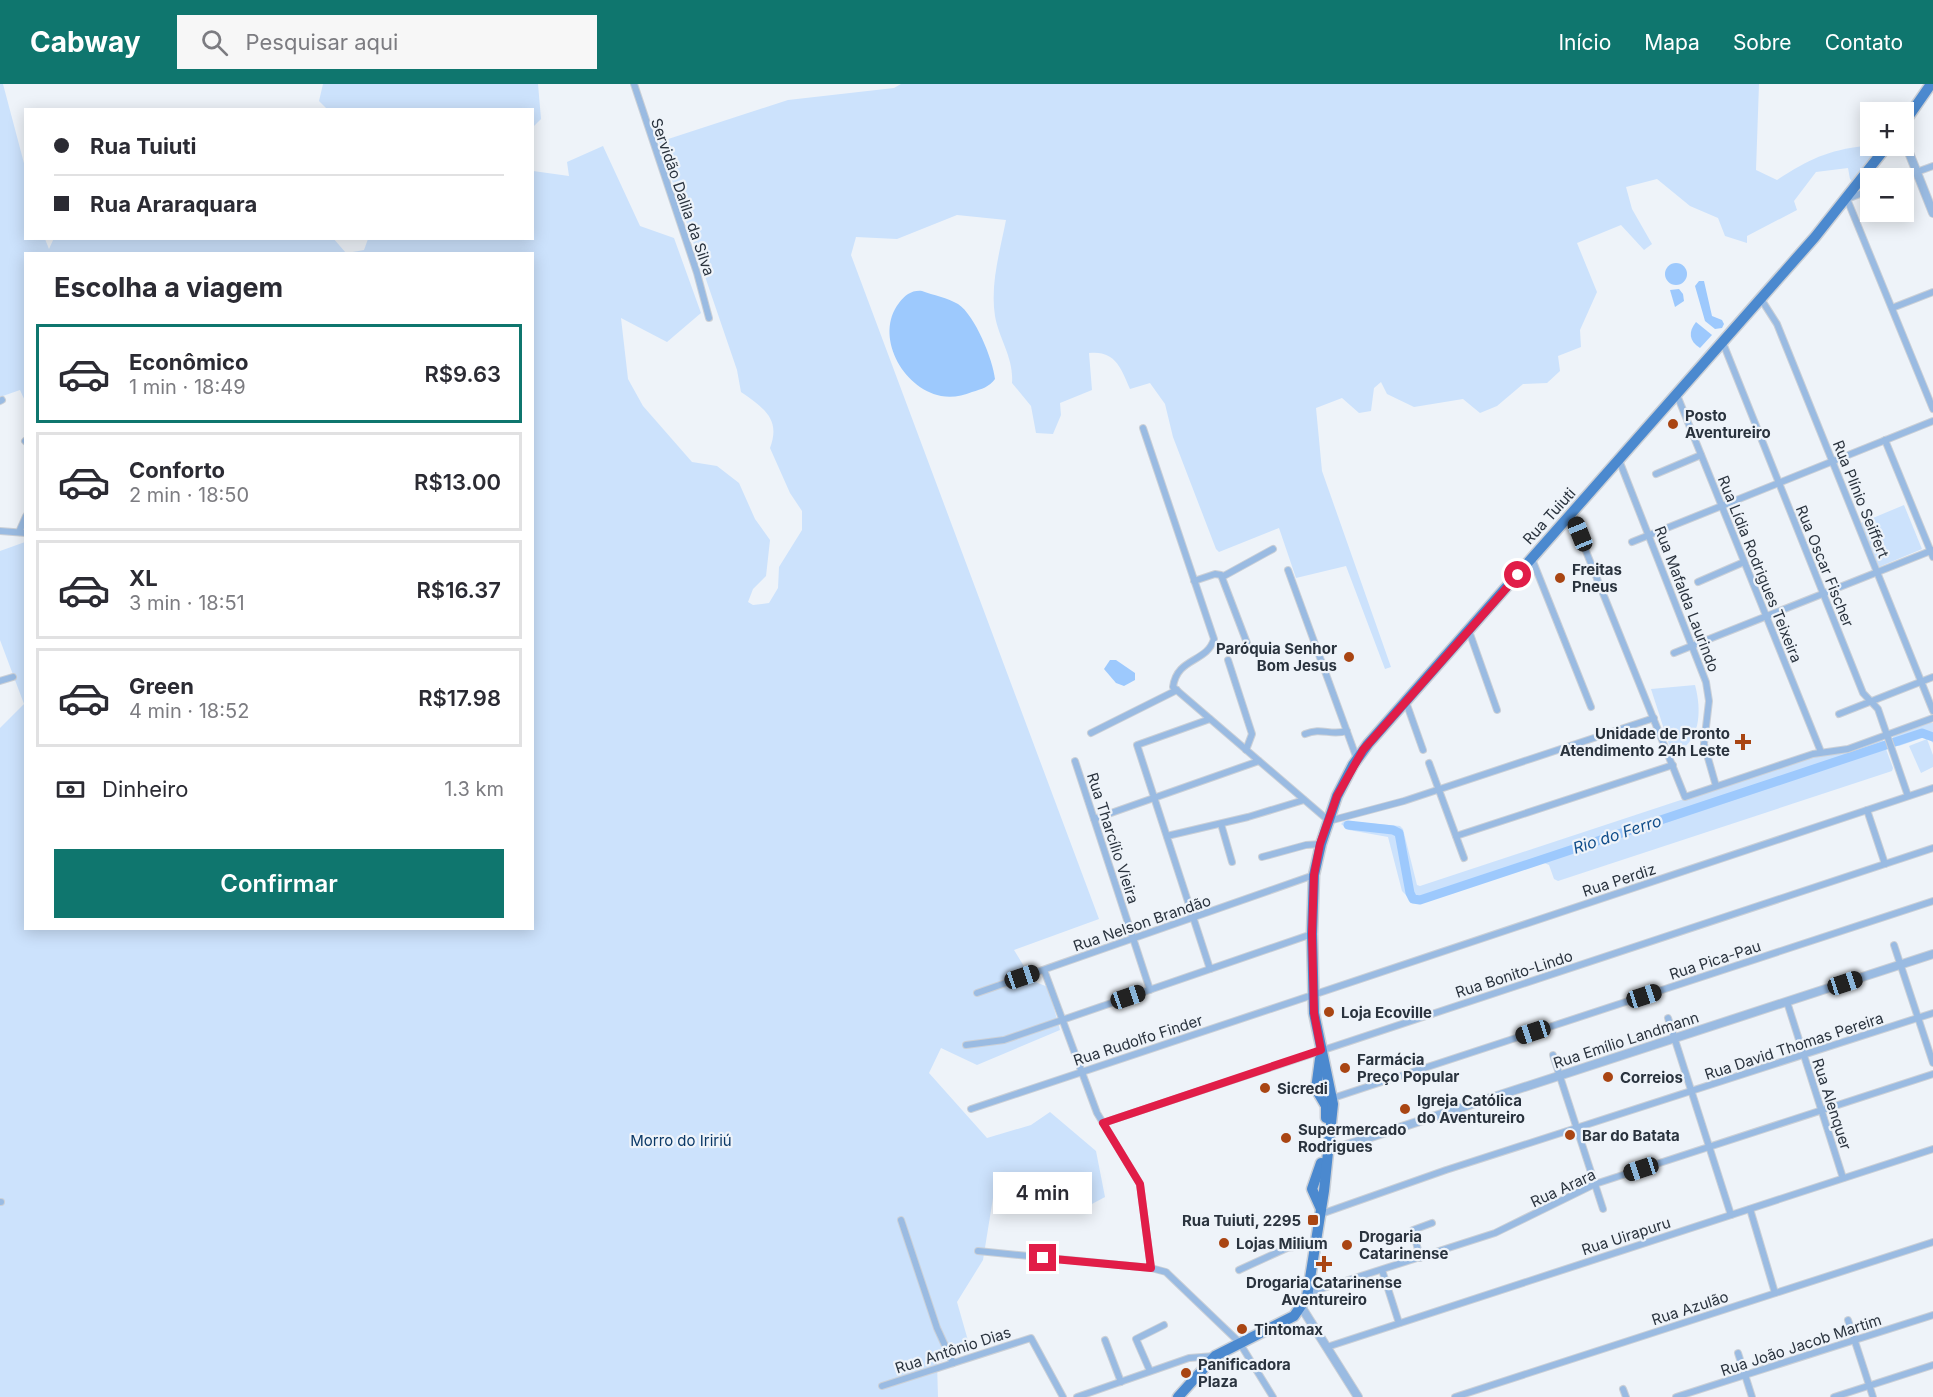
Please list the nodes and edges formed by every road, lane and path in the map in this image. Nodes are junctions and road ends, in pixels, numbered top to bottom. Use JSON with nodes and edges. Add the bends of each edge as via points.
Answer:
{"nodes":[{"id":1,"x":634,"y":84,"type":"edge"},
{"id":2,"x":1931,"y":84,"type":"edge"},
{"id":3,"x":1914,"y":109,"type":"edge"},
{"id":4,"x":1879,"y":156,"type":"edge"},
{"id":5,"x":1910,"y":156,"type":"edge"},
{"id":6,"x":1933,"y":166,"type":"edge"},
{"id":7,"x":1917,"y":172,"type":"junction"},
{"id":8,"x":1914,"y":173,"type":"edge"},
{"id":9,"x":1860,"y":193,"type":"edge"},
{"id":10,"x":1847,"y":198,"type":"junction"},
{"id":11,"x":1933,"y":213,"type":"edge"},
{"id":12,"x":1933,"y":292,"type":"edge"},
{"id":13,"x":1761,"y":299,"type":"junction"},
{"id":14,"x":1892,"y":308,"type":"junction"},
{"id":15,"x":709,"y":318,"type":"dead end"},
{"id":16,"x":1723,"y":343,"type":"junction"},
{"id":17,"x":1677,"y":395,"type":"junction"},
{"id":18,"x":1933,"y":409,"type":"edge"},
{"id":19,"x":1933,"y":421,"type":"edge"},
{"id":20,"x":1143,"y":428,"type":"dead end"},
{"id":21,"x":1886,"y":440,"type":"junction"},
{"id":22,"x":1701,"y":455,"type":"junction"},
{"id":23,"x":1619,"y":460,"type":"junction"},
{"id":24,"x":1832,"y":461,"type":"junction"},
{"id":25,"x":1656,"y":474,"type":"dead end"},
{"id":26,"x":1779,"y":483,"type":"junction"},
{"id":27,"x":1722,"y":506,"type":"junction"},
{"id":28,"x":1571,"y":514,"type":"junction"},
{"id":29,"x":0,"y":531,"type":"edge"},
{"id":30,"x":22,"y":533,"type":"edge"},
{"id":31,"x":1649,"y":535,"type":"junction"},
{"id":32,"x":1632,"y":542,"type":"dead end"},
{"id":33,"x":1273,"y":549,"type":"dead end"},
{"id":34,"x":1932,"y":553,"type":"edge"},
{"id":35,"x":1532,"y":559,"type":"junction"},
{"id":36,"x":1744,"y":562,"type":"junction"},
{"id":37,"x":1288,"y":570,"type":"dead end"},
{"id":38,"x":1877,"y":572,"type":"junction"},
{"id":39,"x":1222,"y":577,"type":"junction"},
{"id":40,"x":1194,"y":581,"type":"junction"},
{"id":41,"x":1698,"y":582,"type":"dead end"},
{"id":42,"x":1823,"y":594,"type":"junction"},
{"id":43,"x":1766,"y":616,"type":"junction"},
{"id":44,"x":1469,"y":631,"type":"junction"},
{"id":45,"x":1247,"y":643,"type":"dead end"},
{"id":46,"x":1693,"y":646,"type":"junction"},
{"id":47,"x":1674,"y":653,"type":"dead end"},
{"id":48,"x":1228,"y":660,"type":"dead end"},
{"id":49,"x":13,"y":677,"type":"dead end"},
{"id":50,"x":1933,"y":677,"type":"edge"},
{"id":51,"x":0,"y":681,"type":"edge"},
{"id":52,"x":1921,"y":682,"type":"junction"},
{"id":53,"x":1177,"y":690,"type":"junction"},
{"id":54,"x":1406,"y":702,"type":"junction"},
{"id":55,"x":1872,"y":702,"type":"junction"},
{"id":56,"x":1591,"y":707,"type":"dead end"},
{"id":57,"x":1497,"y":710,"type":"dead end"},
{"id":58,"x":1933,"y":711,"type":"edge"},
{"id":59,"x":1839,"y":714,"type":"dead end"},
{"id":60,"x":1933,"y":717,"type":"edge"},
{"id":61,"x":1654,"y":718,"type":"junction"},
{"id":62,"x":1210,"y":719,"type":"junction"},
{"id":63,"x":1347,"y":731,"type":"junction"},
{"id":64,"x":1091,"y":733,"type":"dead end"},
{"id":65,"x":1305,"y":734,"type":"dead end"},
{"id":66,"x":1889,"y":740,"type":"junction"},
{"id":67,"x":1246,"y":750,"type":"junction"},
{"id":68,"x":1423,"y":750,"type":"dead end"},
{"id":69,"x":1821,"y":752,"type":"junction"},
{"id":70,"x":1357,"y":759,"type":"junction"},
{"id":71,"x":1075,"y":761,"type":"dead end"},
{"id":72,"x":1259,"y":761,"type":"junction"},
{"id":73,"x":1429,"y":763,"type":"dead end"},
{"id":74,"x":1672,"y":765,"type":"junction"},
{"id":75,"x":1716,"y":786,"type":"junction"},
{"id":76,"x":1933,"y":788,"type":"edge"},
{"id":77,"x":1439,"y":789,"type":"junction"},
{"id":78,"x":1908,"y":796,"type":"junction"},
{"id":79,"x":1154,"y":798,"type":"junction"},
{"id":80,"x":1304,"y":800,"type":"junction"},
{"id":81,"x":1867,"y":810,"type":"junction"},
{"id":82,"x":1094,"y":819,"type":"junction"},
{"id":83,"x":1329,"y":821,"type":"junction"},
{"id":84,"x":1221,"y":824,"type":"junction"},
{"id":85,"x":1167,"y":836,"type":"junction"},
{"id":86,"x":1456,"y":836,"type":"junction"},
{"id":87,"x":1320,"y":844,"type":"junction"},
{"id":88,"x":1933,"y":848,"type":"edge"},
{"id":89,"x":1262,"y":857,"type":"dead end"},
{"id":90,"x":1464,"y":858,"type":"dead end"},
{"id":91,"x":1232,"y":862,"type":"dead end"},
{"id":92,"x":1885,"y":864,"type":"junction"},
{"id":93,"x":1314,"y":875,"type":"junction"},
{"id":94,"x":1933,"y":901,"type":"edge"},
{"id":95,"x":1193,"y":917,"type":"junction"},
{"id":96,"x":1312,"y":934,"type":"junction"},
{"id":97,"x":1133,"y":938,"type":"junction"},
{"id":98,"x":1894,"y":945,"type":"dead end"},
{"id":99,"x":1933,"y":954,"type":"edge"},
{"id":100,"x":1901,"y":965,"type":"junction"},
{"id":101,"x":1210,"y":969,"type":"junction"},
{"id":102,"x":1044,"y":970,"type":"junction"},
{"id":103,"x":1150,"y":990,"type":"junction"},
{"id":104,"x":977,"y":993,"type":"dead end"},
{"id":105,"x":1314,"y":995,"type":"junction"},
{"id":106,"x":1787,"y":1002,"type":"junction"},
{"id":107,"x":1933,"y":1014,"type":"edge"},
{"id":108,"x":1668,"y":1018,"type":"dead end"},
{"id":109,"x":1918,"y":1018,"type":"junction"},
{"id":110,"x":1063,"y":1020,"type":"junction"},
{"id":111,"x":1674,"y":1039,"type":"junction"},
{"id":112,"x":966,"y":1045,"type":"dead end"},
{"id":113,"x":1321,"y":1050,"type":"junction"},
{"id":114,"x":1553,"y":1055,"type":"dead end"},
{"id":115,"x":1804,"y":1055,"type":"junction"},
{"id":116,"x":1933,"y":1063,"type":"edge"},
{"id":117,"x":1082,"y":1072,"type":"junction"},
{"id":118,"x":1933,"y":1074,"type":"edge"},
{"id":119,"x":1560,"y":1076,"type":"junction"},
{"id":120,"x":1330,"y":1084,"type":"junction"},
{"id":121,"x":1316,"y":1086,"type":"junction"},
{"id":122,"x":1691,"y":1091,"type":"junction"},
{"id":123,"x":1333,"y":1098,"type":"junction"},
{"id":124,"x":971,"y":1109,"type":"dead end"},
{"id":125,"x":1822,"y":1110,"type":"junction"},
{"id":126,"x":1103,"y":1123,"type":"junction"},
{"id":127,"x":1577,"y":1128,"type":"junction"},
{"id":128,"x":1709,"y":1147,"type":"junction"},
{"id":129,"x":1933,"y":1149,"type":"edge"},
{"id":130,"x":1328,"y":1151,"type":"junction"},
{"id":131,"x":1843,"y":1178,"type":"junction"},
{"id":132,"x":1595,"y":1184,"type":"junction"},
{"id":133,"x":1324,"y":1191,"type":"junction"},
{"id":134,"x":1312,"y":1192,"type":"junction"},
{"id":135,"x":1603,"y":1209,"type":"dead end"},
{"id":136,"x":1750,"y":1209,"type":"junction"},
{"id":137,"x":1320,"y":1212,"type":"junction"},
{"id":138,"x":1731,"y":1215,"type":"junction"},
{"id":139,"x":901,"y":1220,"type":"dead end"},
{"id":140,"x":1432,"y":1223,"type":"dead end"},
{"id":141,"x":1933,"y":1242,"type":"edge"},
{"id":142,"x":1315,"y":1244,"type":"junction"},
{"id":143,"x":978,"y":1251,"type":"dead end"},
{"id":144,"x":1420,"y":1258,"type":"junction"},
{"id":145,"x":1151,"y":1268,"type":"junction"},
{"id":146,"x":1239,"y":1270,"type":"dead end"},
{"id":147,"x":1383,"y":1270,"type":"junction"},
{"id":148,"x":1308,"y":1293,"type":"junction"},
{"id":149,"x":1775,"y":1293,"type":"junction"},
{"id":150,"x":1302,"y":1308,"type":"junction"},
{"id":151,"x":1933,"y":1316,"type":"edge"},
{"id":152,"x":1848,"y":1320,"type":"dead end"},
{"id":153,"x":1399,"y":1323,"type":"junction"},
{"id":154,"x":1164,"y":1325,"type":"dead end"},
{"id":155,"x":1105,"y":1340,"type":"dead end"},
{"id":156,"x":1855,"y":1341,"type":"junction"},
{"id":157,"x":1239,"y":1342,"type":"junction"},
{"id":158,"x":1327,"y":1347,"type":"junction"},
{"id":159,"x":1738,"y":1353,"type":"dead end"},
{"id":160,"x":1215,"y":1356,"type":"junction"},
{"id":161,"x":953,"y":1363,"type":"junction"},
{"id":162,"x":1933,"y":1365,"type":"edge"},
{"id":163,"x":1150,"y":1371,"type":"junction"},
{"id":164,"x":1745,"y":1375,"type":"junction"},
{"id":165,"x":1121,"y":1382,"type":"junction"},
{"id":166,"x":882,"y":1386,"type":"dead end"},
{"id":167,"x":1870,"y":1386,"type":"junction"},
{"id":168,"x":1623,"y":1389,"type":"dead end"},
{"id":169,"x":1063,"y":1397,"type":"edge"},
{"id":170,"x":1077,"y":1397,"type":"edge"},
{"id":171,"x":1178,"y":1397,"type":"edge"},
{"id":172,"x":1273,"y":1397,"type":"edge"},
{"id":173,"x":1358,"y":1397,"type":"edge"},
{"id":174,"x":1455,"y":1397,"type":"edge"},
{"id":175,"x":1626,"y":1397,"type":"edge"},
{"id":176,"x":1676,"y":1397,"type":"edge"},
{"id":177,"x":1752,"y":1397,"type":"edge"},
{"id":178,"x":1833,"y":1397,"type":"edge"},
{"id":179,"x":1874,"y":1397,"type":"edge"}],
"edges":[{"from":1,"to":15,"type":"street","name":"Servidão Dalila da Silva"},
{"from":2,"to":3,"type":"main road"},
{"from":4,"to":10,"type":"main road","name":"Rua Tuiuti"},
{"from":5,"to":7,"type":"street"},
{"from":6,"to":7,"type":"street"},
{"from":7,"to":8,"type":"street"},
{"from":7,"to":11,"type":"street"},
{"from":9,"to":10,"type":"street"},
{"from":10,"to":13,"type":"main road","name":"Rua Tuiuti"},
{"from":10,"to":14,"type":"street"},
{"from":12,"to":14,"type":"street"},
{"from":13,"to":16,"type":"main road","name":"Rua Tuiuti"},
{"from":13,"to":24,"type":"street","name":"Rua Plínio Seiffert","via":[[1777,324]]},
{"from":14,"to":18,"type":"street"},
{"from":16,"to":17,"type":"main road","name":"Rua Tuiuti"},
{"from":16,"to":26,"type":"street","name":"Rua Oscar Fischer"},
{"from":17,"to":22,"type":"street","name":"Rua Lídia Rodrigues Teixeira"},
{"from":17,"to":23,"type":"main road","name":"Rua Tuiuti"},
{"from":19,"to":21,"type":"street"},
{"from":20,"to":40,"type":"street"},
{"from":21,"to":24,"type":"street"},
{"from":21,"to":34,"type":"street"},
{"from":22,"to":25,"type":"street"},
{"from":22,"to":27,"type":"street","name":"Rua Lídia Rodrigues Teixeira"},
{"from":23,"to":28,"type":"main road","name":"Rua Tuiuti"},
{"from":23,"to":31,"type":"street","name":"Rua Mafalda Laurindo"},
{"from":24,"to":26,"type":"street"},
{"from":24,"to":38,"type":"street","name":"Rua Plínio Seiffert"},
{"from":26,"to":27,"type":"street"},
{"from":26,"to":42,"type":"street","name":"Rua Oscar Fischer"},
{"from":27,"to":31,"type":"street"},
{"from":27,"to":36,"type":"street","name":"Rua Lídia Rodrigues Teixeira"},
{"from":28,"to":35,"type":"main road","name":"Rua Tuiuti"},
{"from":28,"to":61,"type":"street"},
{"from":29,"to":30,"type":"street"},
{"from":31,"to":32,"type":"street"},
{"from":31,"to":46,"type":"street","name":"Rua Mafalda Laurindo"},
{"from":33,"to":39,"type":"street"},
{"from":34,"to":38,"type":"street"},
{"from":35,"to":44,"type":"main road","name":"Rua Tuiuti"},
{"from":35,"to":56,"type":"street"},
{"from":36,"to":41,"type":"street"},
{"from":36,"to":43,"type":"street","name":"Rua Lídia Rodrigues Teixeira"},
{"from":37,"to":63,"type":"street"},
{"from":38,"to":42,"type":"street"},
{"from":38,"to":52,"type":"street","name":"Rua Plínio Seiffert"},
{"from":39,"to":40,"type":"street","via":[[1215,573]]},
{"from":39,"to":45,"type":"street"},
{"from":40,"to":53,"type":"street","via":[[1214,639],[1204,653],[1179,669],[1173,687]]},
{"from":42,"to":43,"type":"street"},
{"from":42,"to":55,"type":"street","name":"Rua Oscar Fischer","via":[[1863,693]]},
{"from":43,"to":46,"type":"street"},
{"from":43,"to":69,"type":"street","name":"Rua Lídia Rodrigues Teixeira"},
{"from":44,"to":54,"type":"main road","name":"Rua Tuiuti"},
{"from":44,"to":57,"type":"street"},
{"from":46,"to":47,"type":"street"},
{"from":46,"to":75,"type":"street","name":"Rua Mafalda Laurindo","via":[[1708,691],[1704,744]]},
{"from":48,"to":67,"type":"street","via":[[1252,734]]},
{"from":49,"to":51,"type":"street"},
{"from":50,"to":52,"type":"street"},
{"from":52,"to":55,"type":"street"},
{"from":52,"to":58,"type":"street","name":"Rua Plínio Seiffert"},
{"from":53,"to":62,"type":"street"},
{"from":53,"to":64,"type":"street"},
{"from":54,"to":68,"type":"street"},
{"from":54,"to":70,"type":"main road","name":"Rua Tuiuti"},
{"from":55,"to":59,"type":"street"},
{"from":55,"to":66,"type":"street","name":"Rua Oscar Fischer"},
{"from":60,"to":66,"type":"street"},
{"from":61,"to":74,"type":"street"},
{"from":61,"to":77,"type":"street"},
{"from":62,"to":67,"type":"street"},
{"from":62,"to":79,"type":"street","via":[[1137,745]]},
{"from":63,"to":65,"type":"street","via":[[1333,734],[1319,729]]},
{"from":63,"to":70,"type":"street"},
{"from":66,"to":69,"type":"street"},
{"from":66,"to":78,"type":"street","name":"Rua Oscar Fischer"},
{"from":67,"to":72,"type":"street"},
{"from":69,"to":75,"type":"street"},
{"from":70,"to":83,"type":"main road","name":"Rua Tuiuti","via":[[1341,787]]},
{"from":71,"to":82,"type":"street","name":"Rua Tharcílio Vieira"},
{"from":72,"to":79,"type":"street"},
{"from":72,"to":80,"type":"street"},
{"from":73,"to":77,"type":"street"},
{"from":74,"to":75,"type":"street","via":[[1685,796]]},
{"from":74,"to":86,"type":"street"},
{"from":76,"to":78,"type":"street","name":"Rua Perdiz"},
{"from":77,"to":83,"type":"street"},
{"from":77,"to":86,"type":"street"},
{"from":78,"to":81,"type":"street","name":"Rua Perdiz"},
{"from":79,"to":82,"type":"street"},
{"from":79,"to":85,"type":"street"},
{"from":80,"to":83,"type":"street"},
{"from":80,"to":84,"type":"street"},
{"from":81,"to":92,"type":"street"},
{"from":81,"to":105,"type":"street","name":"Rua Perdiz"},
{"from":82,"to":97,"type":"street","name":"Rua Tharcílio Vieira"},
{"from":83,"to":87,"type":"main road","name":"Rua Tuiuti"},
{"from":84,"to":85,"type":"street"},
{"from":84,"to":91,"type":"street"},
{"from":85,"to":95,"type":"street"},
{"from":86,"to":90,"type":"street"},
{"from":87,"to":89,"type":"street","via":[[1306,844]]},
{"from":87,"to":93,"type":"main road","name":"Rua Tuiuti"},
{"from":88,"to":92,"type":"street","name":"Rua Bonito-Lindo"},
{"from":92,"to":113,"type":"street","name":"Rua Bonito-Lindo"},
{"from":93,"to":95,"type":"street","name":"Rua Nelson Brandão"},
{"from":93,"to":96,"type":"main road","name":"Rua Tuiuti"},
{"from":94,"to":123,"type":"street","name":"Rua Pica-Pau"},
{"from":95,"to":97,"type":"street","name":"Rua Nelson Brandão"},
{"from":95,"to":101,"type":"street"},
{"from":96,"to":101,"type":"street"},
{"from":96,"to":105,"type":"main road","name":"Rua Tuiuti"},
{"from":97,"to":102,"type":"street","name":"Rua Nelson Brandão"},
{"from":97,"to":103,"type":"street","name":"Rua Tharcílio Vieira"},
{"from":98,"to":100,"type":"street"},
{"from":99,"to":100,"type":"street","name":"Rua Emílio Landmann"},
{"from":100,"to":106,"type":"street","name":"Rua Emílio Landmann"},
{"from":100,"to":109,"type":"street"},
{"from":101,"to":103,"type":"street"},
{"from":102,"to":104,"type":"street","name":"Rua Nelson Brandão"},
{"from":102,"to":110,"type":"street"},
{"from":103,"to":110,"type":"street"},
{"from":105,"to":113,"type":"main road","name":"Rua Tuiuti"},
{"from":105,"to":117,"type":"street","name":"Rua Rudolfo Finder"},
{"from":106,"to":111,"type":"street","name":"Rua Emílio Landmann"},
{"from":106,"to":115,"type":"street","name":"Rua Alenquer"},
{"from":107,"to":109,"type":"street","name":"Rua David Thomas Pereira"},
{"from":108,"to":111,"type":"street"},
{"from":109,"to":115,"type":"street","name":"Rua David Thomas Pereira"},
{"from":109,"to":116,"type":"street"},
{"from":110,"to":112,"type":"street","via":[[998,1042]]},
{"from":110,"to":117,"type":"street"},
{"from":111,"to":119,"type":"street","name":"Rua Emílio Landmann"},
{"from":111,"to":122,"type":"street"},
{"from":113,"to":120,"type":"main road","name":"Rua Tuiuti"},
{"from":113,"to":121,"type":"main road","name":"Rua Tuiuti"},
{"from":113,"to":126,"type":"street","name":"Rua Bonito-Lindo"},
{"from":114,"to":119,"type":"street"},
{"from":115,"to":122,"type":"street","name":"Rua David Thomas Pereira"},
{"from":115,"to":125,"type":"street","name":"Rua Alenquer"},
{"from":117,"to":124,"type":"street","name":"Rua Rudolfo Finder"},
{"from":117,"to":126,"type":"street"},
{"from":118,"to":125,"type":"street","name":"Rua Arara"},
{"from":119,"to":127,"type":"street"},
{"from":119,"to":130,"type":"street","name":"Rua Emílio Landmann"},
{"from":120,"to":121,"type":"main road"},
{"from":120,"to":123,"type":"main road","name":"Rua Tuiuti"},
{"from":121,"to":134,"type":"main road","name":"Rua Tuiuti","via":[[1326,1111],[1321,1167]]},
{"from":122,"to":127,"type":"street","name":"Rua David Thomas Pereira"},
{"from":122,"to":128,"type":"street"},
{"from":123,"to":130,"type":"main road","name":"Rua Tuiuti"},
{"from":125,"to":128,"type":"street","name":"Rua Arara"},
{"from":125,"to":131,"type":"street","name":"Rua Alenquer"},
{"from":126,"to":145,"type":"street","via":[[1140,1184]]},
{"from":127,"to":132,"type":"street"},
{"from":127,"to":137,"type":"street","name":"Rua David Thomas Pereira"},
{"from":128,"to":132,"type":"street","name":"Rua Arara"},
{"from":128,"to":138,"type":"street"},
{"from":129,"to":131,"type":"street","name":"Rua Uirapuru"},
{"from":130,"to":133,"type":"main road","name":"Rua Tuiuti"},
{"from":131,"to":136,"type":"street","name":"Rua Uirapuru"},
{"from":132,"to":135,"type":"street"},
{"from":132,"to":144,"type":"street","name":"Rua Arara","via":[[1505,1229]]},
{"from":133,"to":134,"type":"main road"},
{"from":133,"to":137,"type":"main road","name":"Rua Tuiuti"},
{"from":134,"to":137,"type":"main road"},
{"from":136,"to":138,"type":"street","name":"Rua Uirapuru"},
{"from":136,"to":149,"type":"street"},
{"from":137,"to":142,"type":"main road","name":"Rua Tuiuti"},
{"from":138,"to":153,"type":"street","name":"Rua Uirapuru"},
{"from":139,"to":161,"type":"street","via":[[937,1328]]},
{"from":140,"to":144,"type":"street","via":[[1413,1230]]},
{"from":141,"to":149,"type":"street","name":"Rua Azulão"},
{"from":142,"to":146,"type":"street","via":[[1287,1248]]},
{"from":142,"to":148,"type":"main road","name":"Rua Tuiuti"},
{"from":143,"to":145,"type":"street"},
{"from":144,"to":147,"type":"street","name":"Rua Arara"},
{"from":145,"to":157,"type":"street","via":[[1166,1272],[1179,1282]]},
{"from":147,"to":148,"type":"street","name":"Rua Arara"},
{"from":147,"to":153,"type":"street"},
{"from":148,"to":150,"type":"main road","name":"Rua Tuiuti"},
{"from":149,"to":174,"type":"street","name":"Rua Azulão"},
{"from":150,"to":157,"type":"main road","via":[[1288,1319]]},
{"from":150,"to":158,"type":"street"},
{"from":151,"to":156,"type":"street","name":"Rua João Jacob Martim"},
{"from":152,"to":156,"type":"street"},
{"from":153,"to":158,"type":"street","name":"Rua Uirapuru"},
{"from":154,"to":163,"type":"street","via":[[1136,1340]]},
{"from":155,"to":165,"type":"street"},
{"from":156,"to":164,"type":"street","name":"Rua João Jacob Martim"},
{"from":156,"to":167,"type":"street"},
{"from":157,"to":160,"type":"main road"},
{"from":157,"to":172,"type":"street"},
{"from":158,"to":173,"type":"street"},
{"from":159,"to":164,"type":"street"},
{"from":160,"to":163,"type":"street","via":[[1194,1356]]},
{"from":160,"to":171,"type":"main road"},
{"from":161,"to":166,"type":"street","name":"Rua Antônio Dias"},
{"from":161,"to":169,"type":"street","name":"Rua Antônio Dias","via":[[1031,1338]]},
{"from":162,"to":167,"type":"street"},
{"from":163,"to":165,"type":"street"},
{"from":164,"to":176,"type":"street","name":"Rua João Jacob Martim"},
{"from":164,"to":177,"type":"street"},
{"from":165,"to":170,"type":"street"},
{"from":167,"to":178,"type":"street"},
{"from":167,"to":179,"type":"street"},
{"from":168,"to":175,"type":"street"}]}
